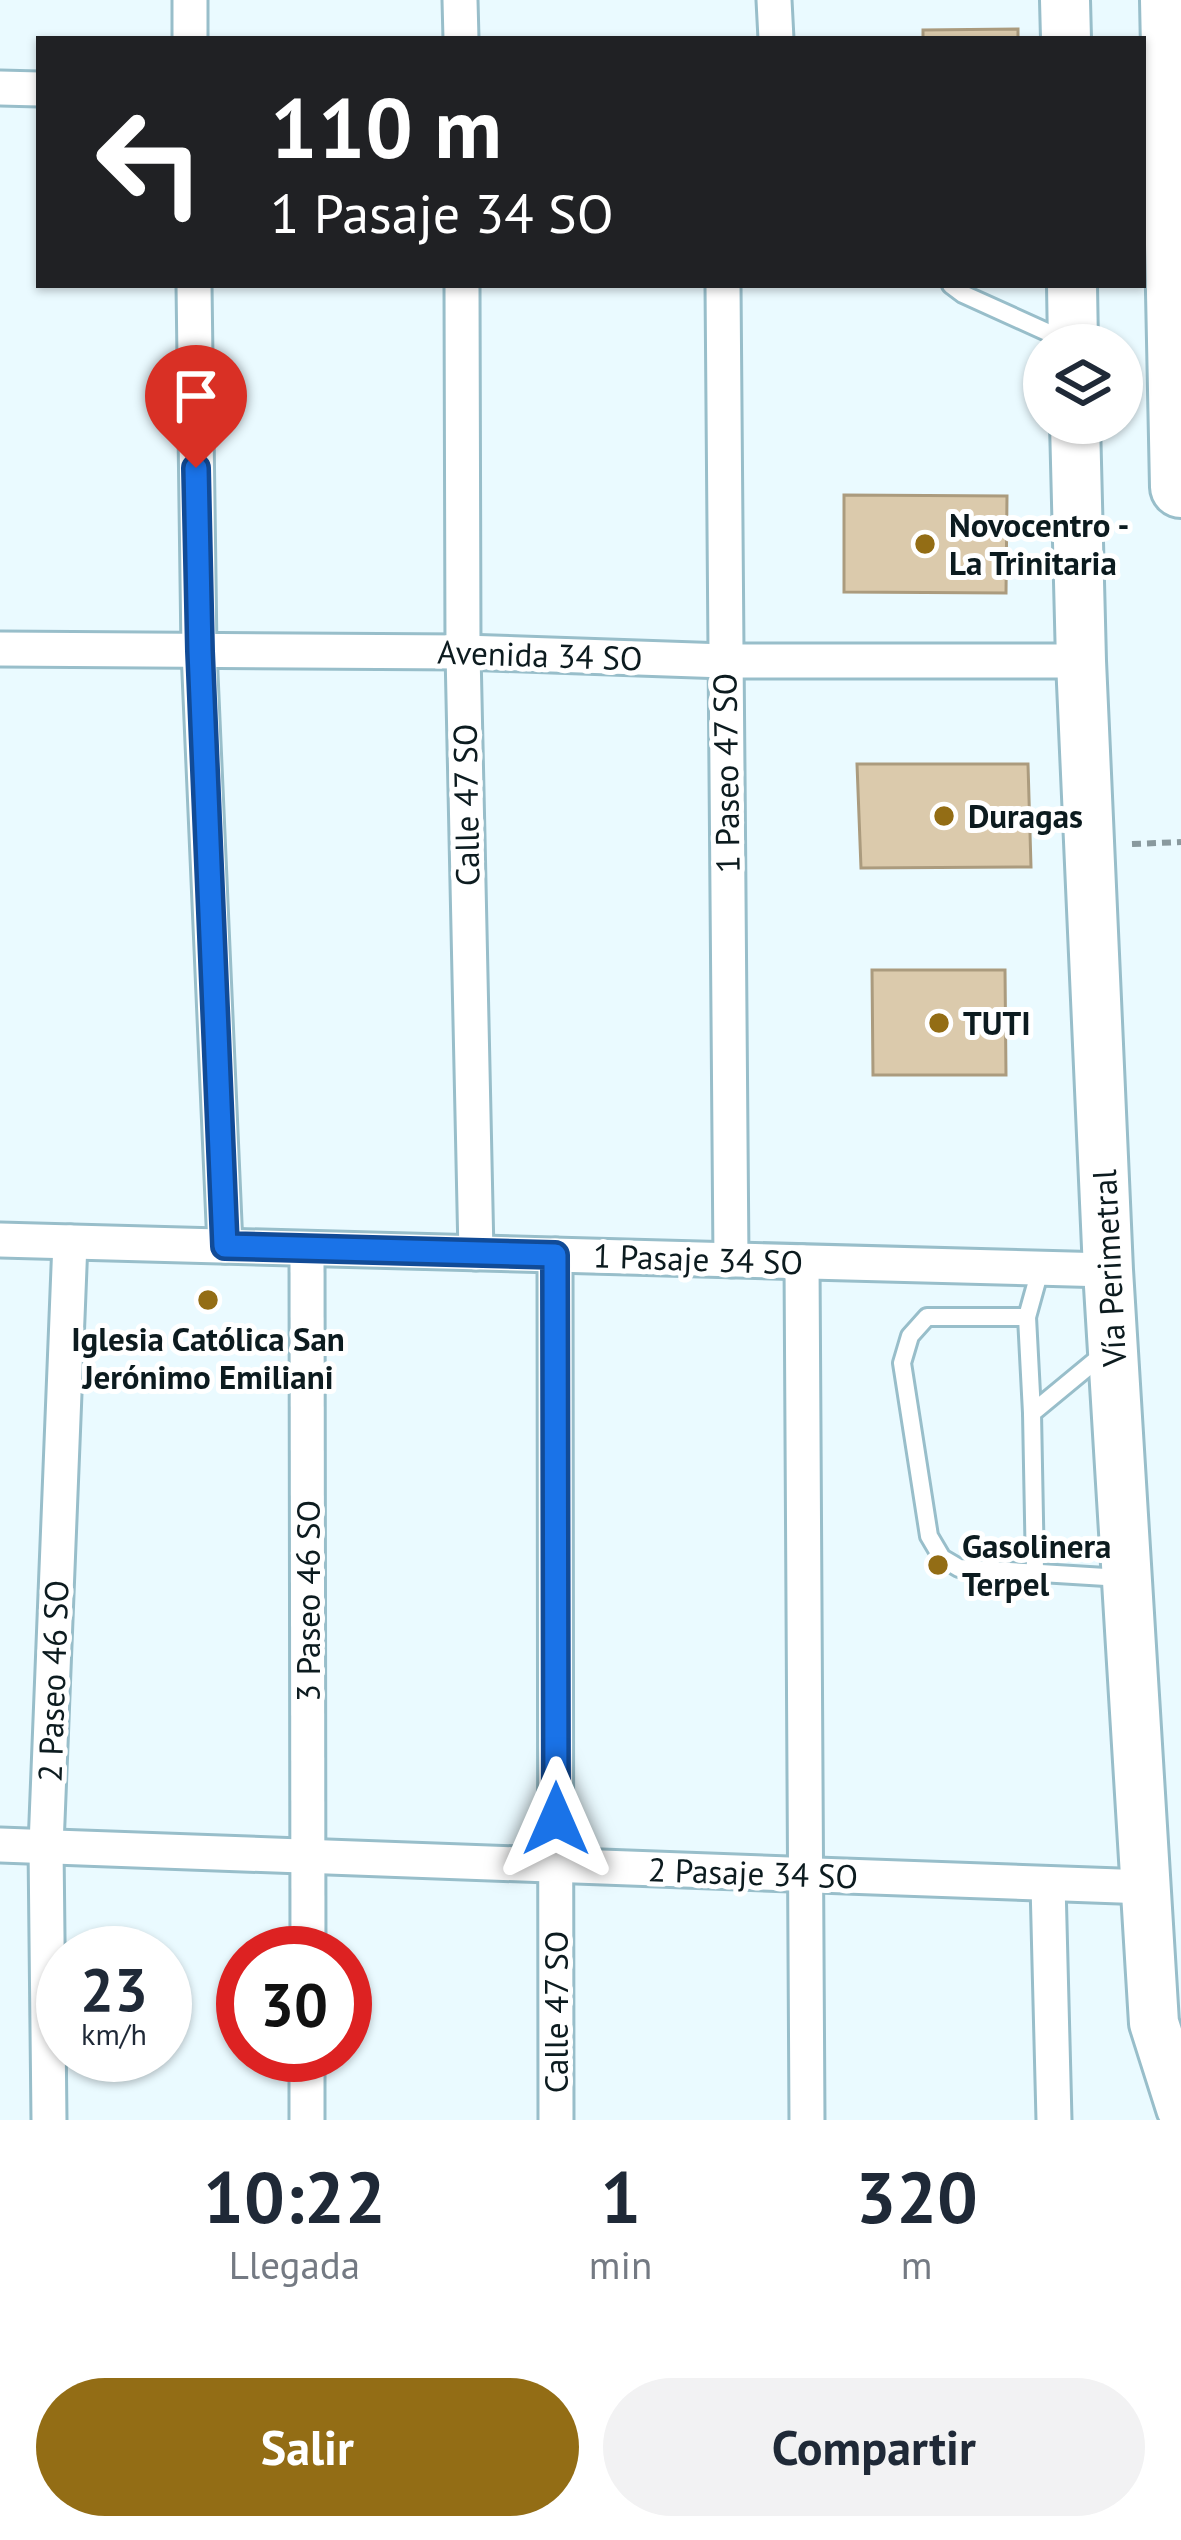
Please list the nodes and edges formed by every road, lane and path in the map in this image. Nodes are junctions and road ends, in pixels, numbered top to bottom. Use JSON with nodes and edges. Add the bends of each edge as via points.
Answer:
{"nodes":[{"id":1,"x":190,"y":0,"type":"edge"},
{"id":2,"x":460,"y":0,"type":"edge"},
{"id":3,"x":774,"y":0,"type":"edge"},
{"id":4,"x":1065,"y":0,"type":"edge"},
{"id":5,"x":1171,"y":0,"type":"edge"},
{"id":6,"x":190,"y":36,"type":"edge"},
{"id":7,"x":461,"y":36,"type":"edge"},
{"id":8,"x":776,"y":36,"type":"edge"},
{"id":9,"x":1066,"y":36,"type":"edge"},
{"id":10,"x":0,"y":88,"type":"edge"},
{"id":11,"x":36,"y":89,"type":"edge"},
{"id":12,"x":194,"y":288,"type":"edge"},
{"id":13,"x":462,"y":288,"type":"edge"},
{"id":14,"x":723,"y":288,"type":"edge"},
{"id":15,"x":955,"y":288,"type":"edge"},
{"id":16,"x":1072,"y":288,"type":"edge"},
{"id":17,"x":1028,"y":324,"type":"edge"},
{"id":18,"x":1073,"y":324,"type":"edge"},
{"id":19,"x":1076,"y":444,"type":"edge"},
{"id":20,"x":1181,"y":487,"type":"edge"},
{"id":21,"x":0,"y":649,"type":"edge"},
{"id":22,"x":200,"y":651,"type":"junction"},
{"id":23,"x":463,"y":652,"type":"junction"},
{"id":24,"x":725,"y":661,"type":"junction"},
{"id":25,"x":1081,"y":661,"type":"junction"},
{"id":26,"x":1181,"y":842,"type":"edge"},
{"id":27,"x":1132,"y":843,"type":"dead end"},
{"id":28,"x":0,"y":1240,"type":"edge"},
{"id":29,"x":70,"y":1242,"type":"junction"},
{"id":30,"x":225,"y":1246,"type":"junction"},
{"id":31,"x":307,"y":1249,"type":"junction"},
{"id":32,"x":476,"y":1253,"type":"junction"},
{"id":33,"x":555,"y":1255,"type":"junction"},
{"id":34,"x":731,"y":1260,"type":"junction"},
{"id":35,"x":802,"y":1262,"type":"junction"},
{"id":36,"x":1040,"y":1270,"type":"junction"},
{"id":37,"x":1108,"y":1270,"type":"junction"},
{"id":38,"x":1027,"y":1317,"type":"junction"},
{"id":39,"x":1112,"y":1346,"type":"junction"},
{"id":40,"x":1032,"y":1413,"type":"junction"},
{"id":41,"x":1035,"y":1571,"type":"junction"},
{"id":42,"x":1128,"y":1578,"type":"junction"},
{"id":43,"x":0,"y":1845,"type":"edge"},
{"id":44,"x":46,"y":1846,"type":"junction"},
{"id":45,"x":308,"y":1856,"type":"junction"},
{"id":46,"x":556,"y":1865,"type":"junction"},
{"id":47,"x":804,"y":1875,"type":"junction"},
{"id":48,"x":1048,"y":1883,"type":"junction"},
{"id":49,"x":1147,"y":1887,"type":"junction"},
{"id":50,"x":308,"y":1926,"type":"edge"},
{"id":51,"x":1154,"y":2023,"type":"junction"},
{"id":52,"x":308,"y":2082,"type":"edge"},
{"id":53,"x":1181,"y":2108,"type":"edge"},
{"id":54,"x":49,"y":2120,"type":"edge"},
{"id":55,"x":307,"y":2120,"type":"edge"},
{"id":56,"x":556,"y":2120,"type":"edge"},
{"id":57,"x":807,"y":2120,"type":"edge"},
{"id":58,"x":1054,"y":2120,"type":"edge"},
{"id":59,"x":1161,"y":2120,"type":"edge"}],
"edges":[{"from":1,"to":6,"type":"street"},
{"from":2,"to":7,"type":"street"},
{"from":3,"to":8,"type":"street"},
{"from":4,"to":9,"type":"street"},
{"from":5,"to":20,"type":"highway"},
{"from":10,"to":11,"type":"street"},
{"from":12,"to":22,"type":"street"},
{"from":13,"to":23,"type":"street","name":"Calle 47 SO"},
{"from":14,"to":24,"type":"street","name":"1 Paseo 47 SO"},
{"from":15,"to":17,"type":"lane"},
{"from":16,"to":18,"type":"street"},
{"from":19,"to":25,"type":"street","name":"Vía Perimetral"},
{"from":21,"to":22,"type":"street","name":"Avenida 34 SO"},
{"from":22,"to":23,"type":"street","name":"Avenida 34 SO"},
{"from":22,"to":30,"type":"street"},
{"from":23,"to":24,"type":"street","name":"Avenida 34 SO"},
{"from":23,"to":32,"type":"street","name":"Calle 47 SO"},
{"from":24,"to":25,"type":"street","name":"Avenida 34 SO"},
{"from":24,"to":34,"type":"street","name":"1 Paseo 47 SO"},
{"from":25,"to":37,"type":"street","name":"Vía Perimetral"},
{"from":26,"to":27,"type":"path"},
{"from":28,"to":29,"type":"street","name":"1 Pasaje 34 SO"},
{"from":29,"to":30,"type":"street","name":"1 Pasaje 34 SO"},
{"from":29,"to":44,"type":"street","name":"2 Paseo 46 SO"},
{"from":30,"to":31,"type":"street","name":"1 Pasaje 34 SO"},
{"from":31,"to":32,"type":"street","name":"1 Pasaje 34 SO"},
{"from":31,"to":45,"type":"street","name":"3 Paseo 46 SO"},
{"from":32,"to":33,"type":"street","name":"1 Pasaje 34 SO"},
{"from":33,"to":34,"type":"street","name":"1 Pasaje 34 SO"},
{"from":33,"to":46,"type":"street","name":"Calle 47 SO"},
{"from":34,"to":35,"type":"street","name":"1 Pasaje 34 SO"},
{"from":35,"to":36,"type":"street","name":"1 Pasaje 34 SO"},
{"from":35,"to":47,"type":"street"},
{"from":36,"to":37,"type":"street","name":"1 Pasaje 34 SO"},
{"from":36,"to":38,"type":"lane"},
{"from":37,"to":39,"type":"street","name":"Vía Perimetral"},
{"from":38,"to":40,"type":"lane"},
{"from":38,"to":41,"type":"lane","via":[[927,1317],[902,1363],[929,1536],[942,1558],[958,1568]]},
{"from":39,"to":40,"type":"lane"},
{"from":39,"to":42,"type":"street","name":"Vía Perimetral"},
{"from":40,"to":41,"type":"lane"},
{"from":41,"to":42,"type":"lane"},
{"from":42,"to":49,"type":"street","name":"Vía Perimetral"},
{"from":43,"to":44,"type":"street","name":"2 Pasaje 34 SO"},
{"from":44,"to":45,"type":"street","name":"2 Pasaje 34 SO"},
{"from":44,"to":54,"type":"street","name":"2 Paseo 46 SO"},
{"from":45,"to":46,"type":"street","name":"2 Pasaje 34 SO"},
{"from":45,"to":50,"type":"street","name":"3 Paseo 46 SO"},
{"from":46,"to":47,"type":"street","name":"2 Pasaje 34 SO"},
{"from":46,"to":56,"type":"street","name":"Calle 47 SO"},
{"from":47,"to":48,"type":"street","name":"2 Pasaje 34 SO"},
{"from":47,"to":57,"type":"street"},
{"from":48,"to":49,"type":"street","name":"2 Pasaje 34 SO"},
{"from":48,"to":58,"type":"street"},
{"from":49,"to":51,"type":"street","name":"Vía Perimetral"},
{"from":51,"to":53,"type":"street","name":"Vía Perimetral"},
{"from":51,"to":59,"type":"street"},
{"from":52,"to":55,"type":"street"}]}
